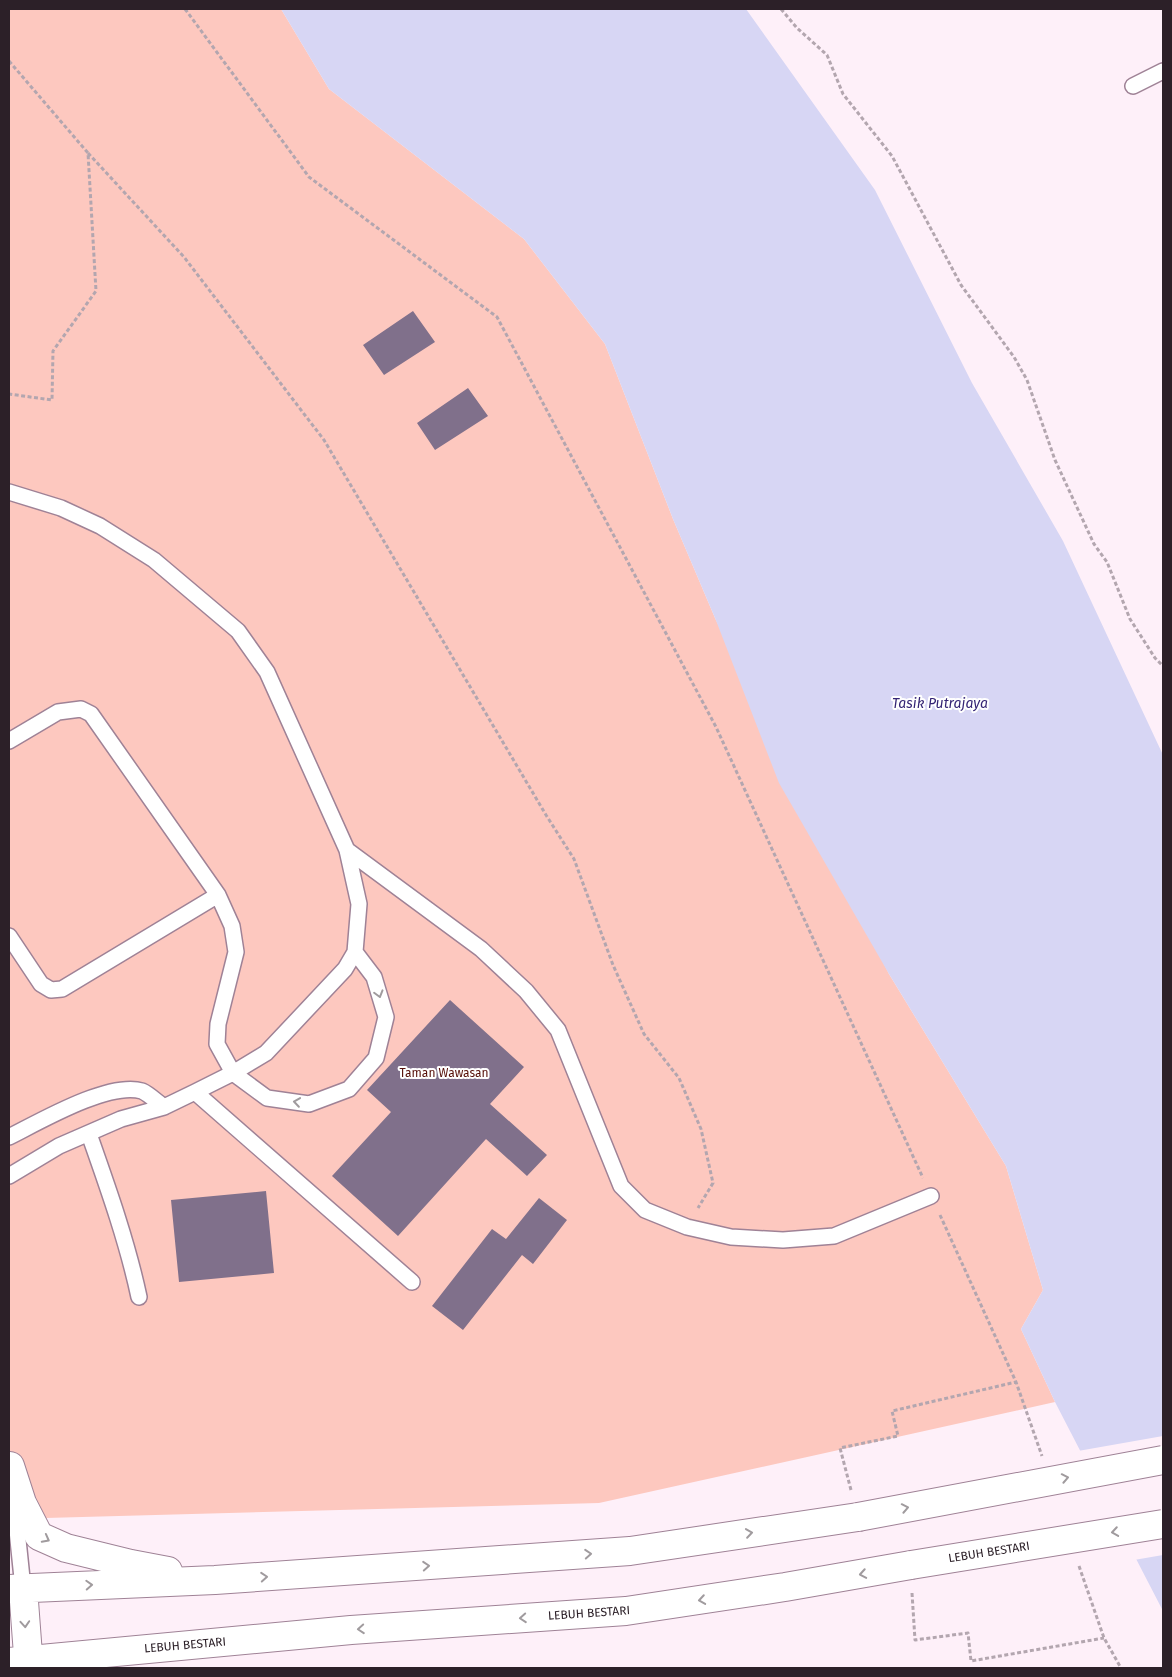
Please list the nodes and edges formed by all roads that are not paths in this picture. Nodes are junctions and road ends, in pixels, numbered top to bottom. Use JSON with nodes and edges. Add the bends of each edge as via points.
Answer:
{"nodes":[{"id":1,"x":1163,"y":72,"type":"edge"},
{"id":2,"x":1133,"y":86,"type":"dead end"},
{"id":3,"x":9,"y":492,"type":"edge"},
{"id":4,"x":9,"y":741,"type":"edge"},
{"id":5,"x":347,"y":850,"type":"junction"},
{"id":6,"x":218,"y":895,"type":"junction"},
{"id":7,"x":9,"y":936,"type":"edge"},
{"id":8,"x":355,"y":952,"type":"junction"},
{"id":9,"x":233,"y":1073,"type":"junction"},
{"id":10,"x":195,"y":1092,"type":"junction"},
{"id":11,"x":164,"y":1107,"type":"junction"},
{"id":12,"x":89,"y":1134,"type":"junction"},
{"id":13,"x":9,"y":1137,"type":"edge"},
{"id":14,"x":9,"y":1176,"type":"edge"},
{"id":15,"x":931,"y":1196,"type":"road end"},
{"id":16,"x":412,"y":1282,"type":"dead end"},
{"id":17,"x":138,"y":1297,"type":"dead end"},
{"id":18,"x":1163,"y":1460,"type":"edge"},
{"id":19,"x":9,"y":1463,"type":"edge"},
{"id":20,"x":1163,"y":1524,"type":"edge"},
{"id":21,"x":215,"y":1580,"type":"junction"},
{"id":22,"x":16,"y":1588,"type":"edge"},
{"id":23,"x":157,"y":1648,"type":"junction"},
{"id":24,"x":22,"y":1663,"type":"edge"},
{"id":25,"x":105,"y":1668,"type":"edge"}],
"edges":[{"from":1,"to":2,"type":"lane"},
{"from":3,"to":5,"type":"lane","via":[[61,508],[100,526],[154,560],[238,631],[267,672]]},
{"from":4,"to":6,"type":"lane","via":[[58,712],[81,709],[90,714]]},
{"from":5,"to":8,"type":"lane","via":[[359,904]]},
{"from":5,"to":15,"type":"lane","via":[[481,949],[526,991],[558,1030],[622,1186],[645,1210],[687,1227],[732,1237],[783,1240],[834,1236]]},
{"from":6,"to":7,"type":"lane","via":[[62,990],[51,990],[41,984]]},
{"from":6,"to":9,"type":"lane","via":[[232,926],[236,952],[218,1024],[217,1044]]},
{"from":8,"to":9,"type":"lane","via":[[345,970],[266,1052]]},
{"from":8,"to":9,"type":"lane","one_way":true,"via":[[374,977],[386,1017],[376,1058],[349,1089],[309,1104],[301,1103],[267,1098]]},
{"from":9,"to":10,"type":"lane"},
{"from":10,"to":11,"type":"lane"},
{"from":10,"to":16,"type":"lane"},
{"from":11,"to":12,"type":"lane","via":[[121,1119]]},
{"from":11,"to":13,"type":"lane","via":[[143,1092],[126,1089],[74,1105]]},
{"from":12,"to":14,"type":"lane","via":[[59,1146]]},
{"from":12,"to":17,"type":"lane","via":[[131,1258]]},
{"from":21,"to":18,"type":"main road","one_way":true,"bridge":true,"via":[[630,1551],[858,1517]]},
{"from":19,"to":21,"type":"main road","one_way":true,"via":[[22,1503],[39,1536],[66,1548]]},
{"from":19,"to":22,"type":"lane"},
{"from":20,"to":23,"type":"main road","name":"LEBUH BESTARI","one_way":true,"bridge":true,"via":[[626,1611],[351,1630]]},
{"from":22,"to":21,"type":"main road","one_way":true},
{"from":22,"to":24,"type":"main road","one_way":true},
{"from":23,"to":24,"type":"main road","name":"LEBUH BESTARI"},
{"from":23,"to":25,"type":"main road"}]}
